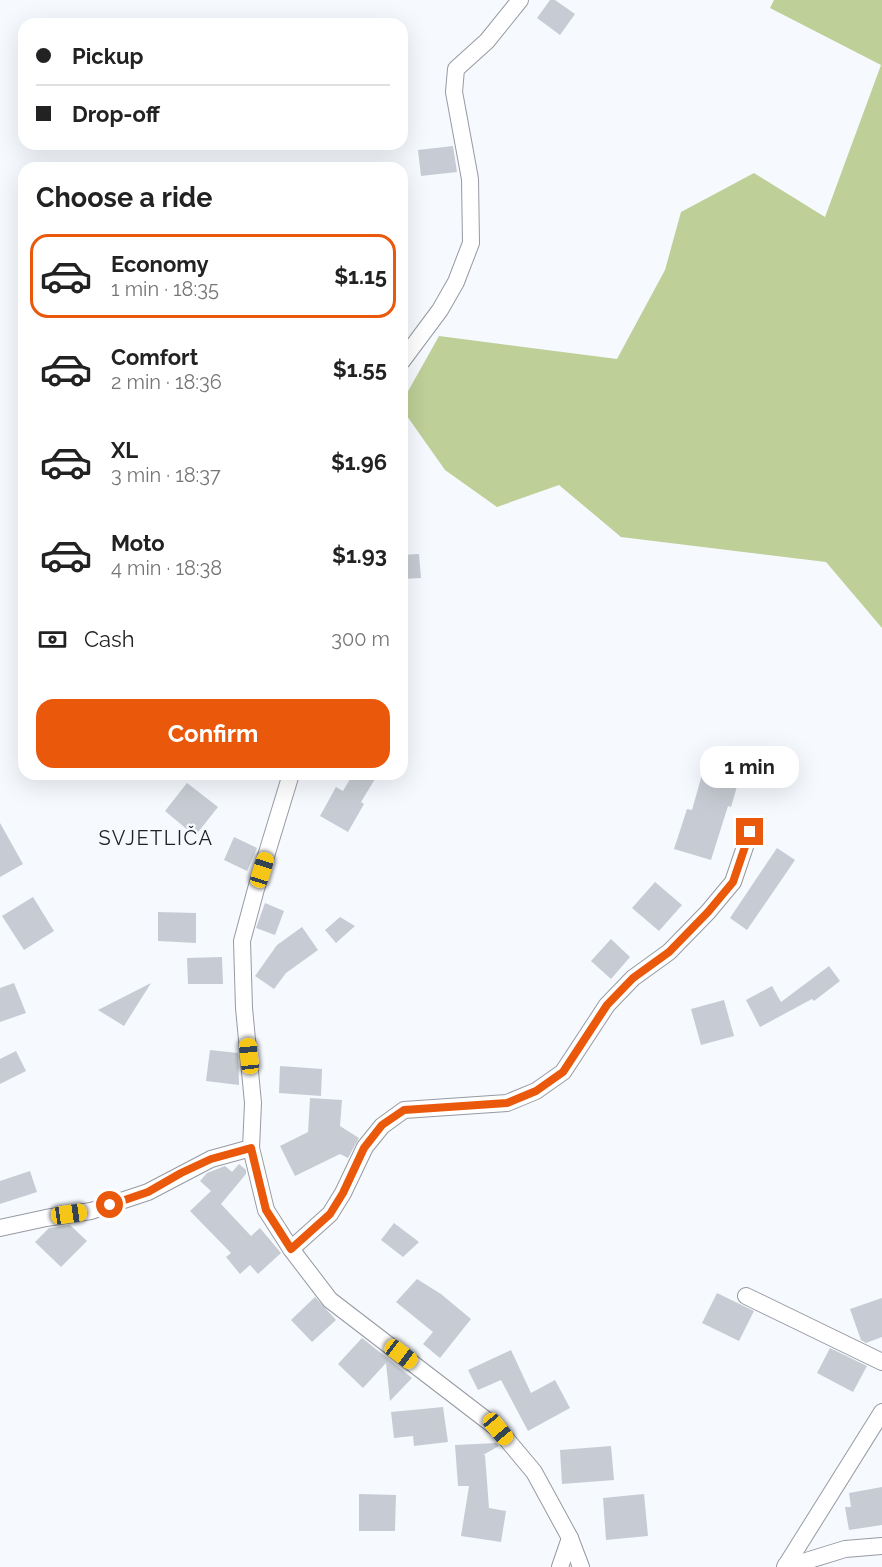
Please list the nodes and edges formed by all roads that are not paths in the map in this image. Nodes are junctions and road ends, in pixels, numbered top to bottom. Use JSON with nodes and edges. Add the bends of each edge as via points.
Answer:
{"nodes":[{"id":1,"x":520,"y":0,"type":"edge"},
{"id":2,"x":408,"y":353,"type":"edge"},
{"id":3,"x":289,"y":780,"type":"edge"},
{"id":4,"x":750,"y":832,"type":"dead end"},
{"id":5,"x":251,"y":1148,"type":"junction"},
{"id":6,"x":0,"y":1228,"type":"edge"},
{"id":7,"x":291,"y":1249,"type":"junction"},
{"id":8,"x":746,"y":1296,"type":"dead end"},
{"id":9,"x":882,"y":1362,"type":"edge"},
{"id":10,"x":882,"y":1412,"type":"edge"},
{"id":11,"x":570,"y":1538,"type":"junction"},
{"id":12,"x":882,"y":1546,"type":"edge"},
{"id":13,"x":785,"y":1566,"type":"edge"},
{"id":14,"x":560,"y":1567,"type":"edge"},
{"id":15,"x":581,"y":1567,"type":"edge"}],
"edges":[{"from":1,"to":2,"type":"street","via":[[487,41],[456,69],[454,92],[470,179],[471,243],[440,310]]},
{"from":3,"to":5,"type":"street","via":[[243,941],[244,1008],[253,1103]]},
{"from":4,"to":7,"type":"street","via":[[733,882],[669,952],[633,978],[607,1005],[563,1072],[536,1091],[507,1103],[404,1110],[382,1125],[364,1148],[330,1214]]},
{"from":5,"to":6,"type":"street","via":[[211,1159],[148,1192],[91,1211]]},
{"from":5,"to":7,"type":"street","via":[[266,1210]]},
{"from":7,"to":11,"type":"street","via":[[330,1300],[498,1429],[534,1472]]},
{"from":8,"to":9,"type":"street"},
{"from":10,"to":13,"type":"street"},
{"from":11,"to":14,"type":"street"},
{"from":11,"to":15,"type":"street"},
{"from":12,"to":13,"type":"street","via":[[845,1550]]}]}
